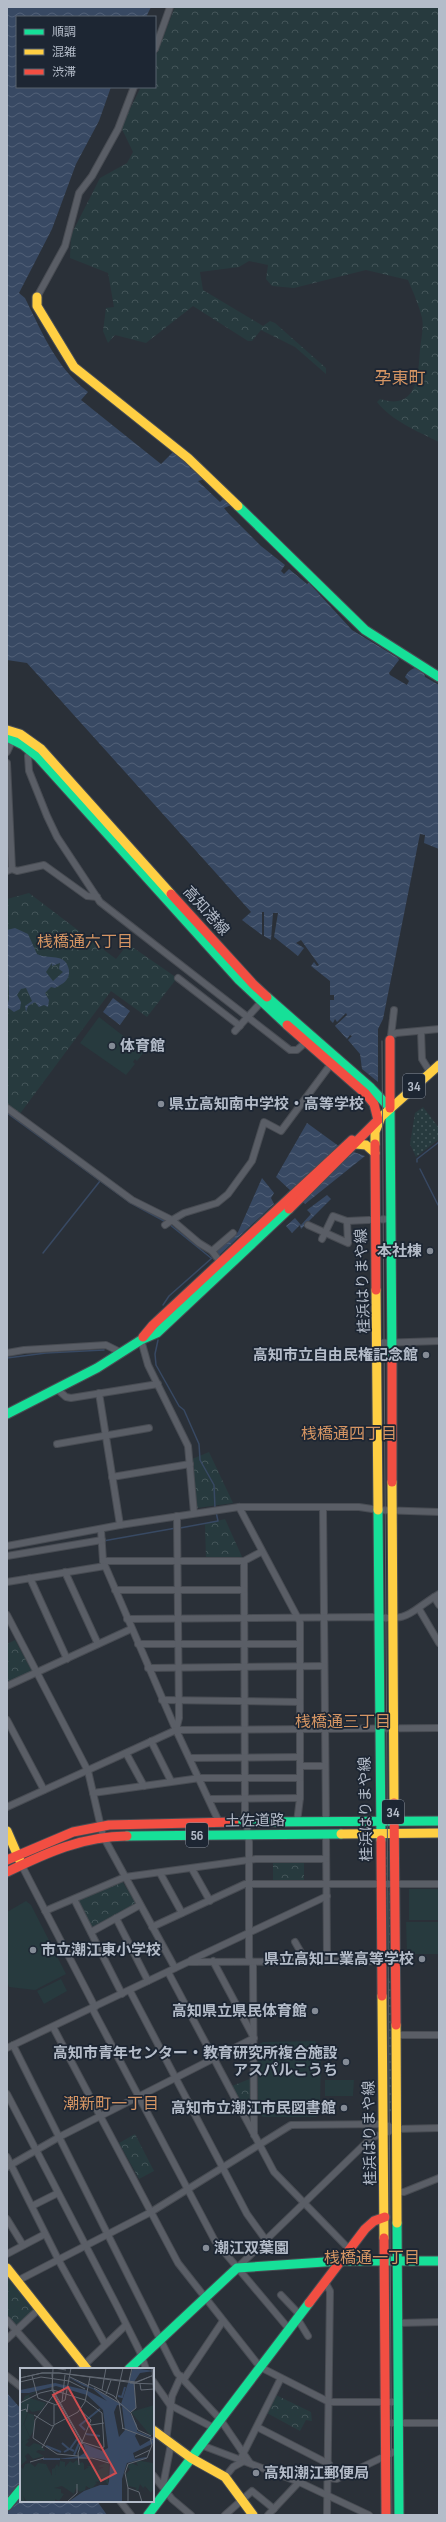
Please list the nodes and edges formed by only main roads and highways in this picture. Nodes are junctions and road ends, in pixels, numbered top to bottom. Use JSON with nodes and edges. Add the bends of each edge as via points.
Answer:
{"nodes":[{"id":1,"x":37,"y":297,"type":"road end"},
{"id":2,"x":439,"y":677,"type":"edge"},
{"id":3,"x":7,"y":730,"type":"edge"},
{"id":4,"x":12,"y":737,"type":"edge"},
{"id":5,"x":263,"y":999,"type":"junction"},
{"id":6,"x":391,"y":1038,"type":"road end"},
{"id":7,"x":439,"y":1065,"type":"edge"},
{"id":8,"x":390,"y":1108,"type":"junction"},
{"id":9,"x":378,"y":1120,"type":"junction"},
{"id":10,"x":356,"y":1144,"type":"junction"},
{"id":11,"x":346,"y":1151,"type":"junction"},
{"id":12,"x":375,"y":1153,"type":"junction"},
{"id":13,"x":295,"y":1198,"type":"junction"},
{"id":14,"x":141,"y":1340,"type":"junction"},
{"id":15,"x":7,"y":1414,"type":"edge"},
{"id":16,"x":439,"y":1821,"type":"edge"},
{"id":17,"x":380,"y":1822,"type":"junction"},
{"id":18,"x":393,"y":1822,"type":"junction"},
{"id":19,"x":7,"y":1830,"type":"edge"},
{"id":20,"x":381,"y":1833,"type":"junction"},
{"id":21,"x":393,"y":1833,"type":"junction"},
{"id":22,"x":439,"y":1833,"type":"edge"},
{"id":23,"x":7,"y":1845,"type":"edge"},
{"id":24,"x":13,"y":1857,"type":"edge"},
{"id":25,"x":21,"y":1864,"type":"junction"},
{"id":26,"x":7,"y":1872,"type":"edge"},
{"id":27,"x":385,"y":2217,"type":"junction"},
{"id":28,"x":339,"y":2261,"type":"junction"},
{"id":29,"x":385,"y":2261,"type":"junction"},
{"id":30,"x":397,"y":2261,"type":"junction"},
{"id":31,"x":439,"y":2261,"type":"edge"},
{"id":32,"x":7,"y":2268,"type":"edge"},
{"id":33,"x":83,"y":2368,"type":"edge"},
{"id":34,"x":130,"y":2368,"type":"edge"},
{"id":35,"x":154,"y":2432,"type":"edge"},
{"id":36,"x":191,"y":2458,"type":"junction"},
{"id":37,"x":20,"y":2490,"type":"edge"},
{"id":38,"x":7,"y":2506,"type":"edge"},
{"id":39,"x":148,"y":2515,"type":"edge"},
{"id":40,"x":252,"y":2515,"type":"edge"},
{"id":41,"x":386,"y":2515,"type":"edge"},
{"id":42,"x":399,"y":2515,"type":"edge"}],
"edges":[{"from":1,"to":2,"type":"main road","via":[[37,306],[74,367],[188,458],[365,630]]},
{"from":3,"to":4,"type":"main road","name":"高知港線"},
{"from":4,"to":5,"type":"main road","name":"高知港線","via":[[32,747]]},
{"from":5,"to":8,"type":"main road","name":"高知港線","via":[[371,1088]]},
{"from":5,"to":9,"type":"main road","name":"高知港線","via":[[306,1042],[371,1099]]},
{"from":6,"to":8,"type":"main road","name":"桂浜はりまや線"},
{"from":7,"to":8,"type":"main road","number":"34"},
{"from":8,"to":9,"type":"main road","number":"34"},
{"from":8,"to":18,"type":"main road","name":"桂浜はりまや線","number":"34"},
{"from":9,"to":10,"type":"main road"},
{"from":9,"to":11,"type":"main road"},
{"from":9,"to":12,"type":"main road","name":"桂浜はりまや線","number":"34"},
{"from":10,"to":11,"type":"main road"},
{"from":10,"to":12,"type":"main road","via":[[366,1145]]},
{"from":11,"to":13,"type":"main road"},
{"from":12,"to":17,"type":"main road","name":"桂浜はりまや線","number":"34"},
{"from":13,"to":14,"type":"main road","via":[[220,1260],[153,1325]]},
{"from":13,"to":14,"type":"main road","via":[[188,1306],[157,1333]]},
{"from":14,"to":15,"type":"main road","via":[[97,1368]]},
{"from":16,"to":18,"type":"main road","name":"土佐道路","number":"56"},
{"from":17,"to":18,"type":"main road","name":"土佐道路","number":"56"},
{"from":17,"to":20,"type":"main road","name":"桂浜はりまや線","number":"34"},
{"from":17,"to":24,"type":"main road","name":"土佐道路","number":"56","via":[[219,1822],[100,1827],[50,1840]]},
{"from":18,"to":21,"type":"main road","name":"桂浜はりまや線","number":"34"},
{"from":19,"to":24,"type":"main road"},
{"from":20,"to":21,"type":"main road","name":"土佐道路","number":"56"},
{"from":20,"to":25,"type":"main road","name":"土佐道路","number":"56","via":[[104,1836],[53,1850]]},
{"from":20,"to":27,"type":"main road","name":"桂浜はりまや線","number":"34"},
{"from":21,"to":22,"type":"main road","name":"土佐道路","number":"56"},
{"from":21,"to":30,"type":"main road","name":"桂浜はりまや線","number":"34"},
{"from":23,"to":24,"type":"main road"},
{"from":24,"to":25,"type":"main road"},
{"from":25,"to":26,"type":"main road","name":"土佐道路","number":"56"},
{"from":27,"to":28,"type":"main road","via":[[377,2218],[368,2226]]},
{"from":27,"to":29,"type":"main road","name":"桂浜はりまや線","number":"34"},
{"from":28,"to":29,"type":"main road"},
{"from":28,"to":34,"type":"main road","via":[[236,2268]]},
{"from":28,"to":36,"type":"main road"},
{"from":29,"to":30,"type":"main road"},
{"from":29,"to":41,"type":"main road","name":"桂浜はりまや線","number":"34"},
{"from":30,"to":31,"type":"main road"},
{"from":30,"to":42,"type":"main road","name":"桂浜はりまや線","number":"34"},
{"from":32,"to":33,"type":"main road"},
{"from":35,"to":36,"type":"main road"},
{"from":36,"to":39,"type":"main road","via":[[164,2488]]},
{"from":36,"to":40,"type":"main road","via":[[225,2477],[243,2498]]},
{"from":37,"to":38,"type":"main road"}]}
